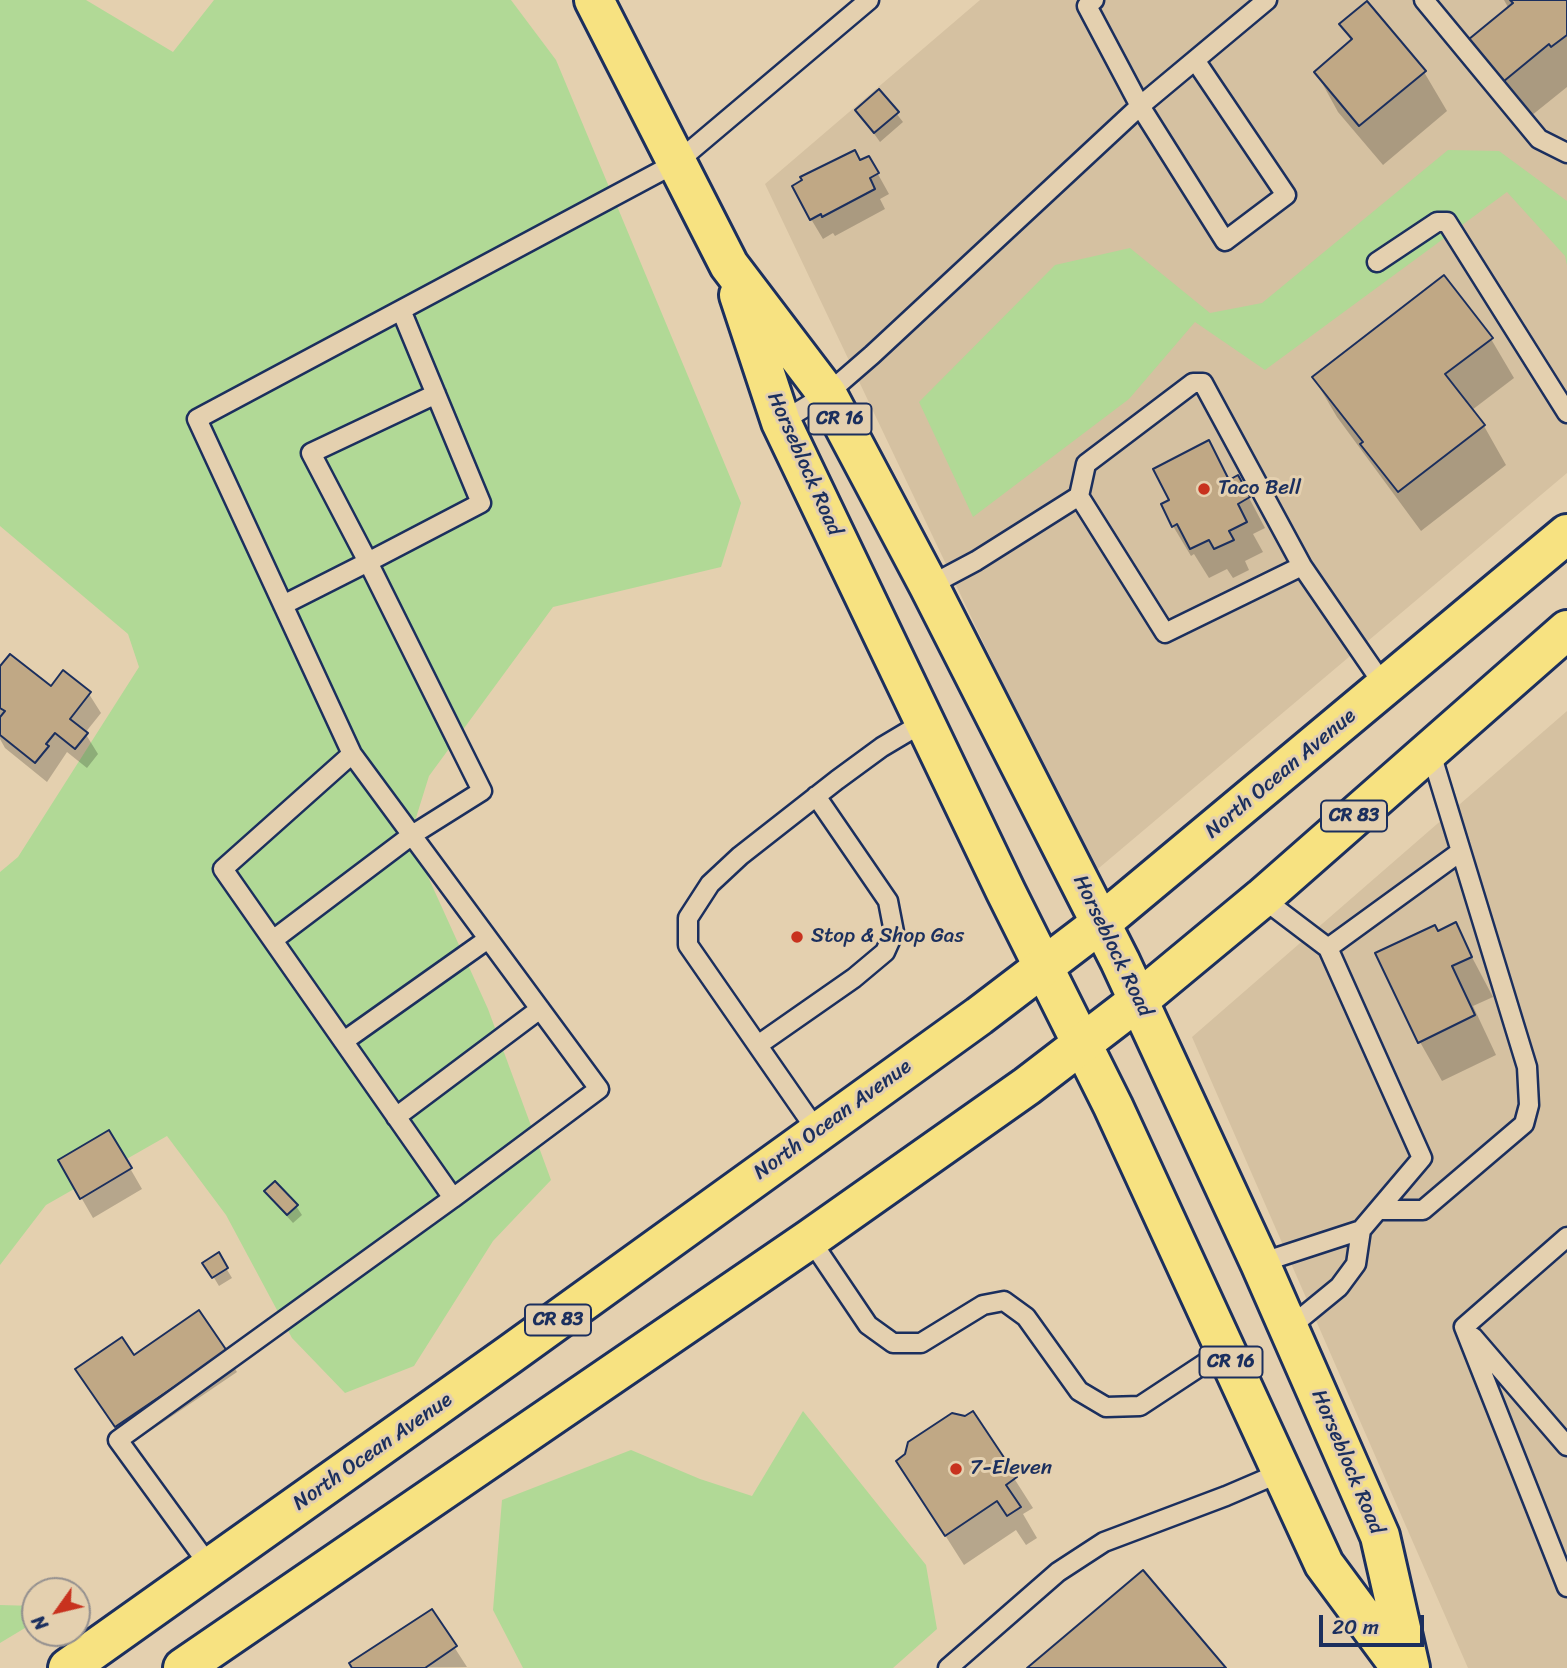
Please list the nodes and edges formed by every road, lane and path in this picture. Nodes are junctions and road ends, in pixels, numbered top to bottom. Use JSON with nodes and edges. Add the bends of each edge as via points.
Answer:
{"nodes":[{"id":1,"x":594,"y":0,"type":"edge"},
{"id":2,"x":869,"y":0,"type":"edge"},
{"id":3,"x":1094,"y":0,"type":"edge"},
{"id":4,"x":1267,"y":0,"type":"edge"},
{"id":5,"x":1424,"y":0,"type":"edge"},
{"id":6,"x":1195,"y":60,"type":"junction"},
{"id":7,"x":1140,"y":106,"type":"junction"},
{"id":8,"x":1567,"y":153,"type":"edge"},
{"id":9,"x":676,"y":163,"type":"junction"},
{"id":10,"x":1377,"y":262,"type":"dead end"},
{"id":11,"x":729,"y":265,"type":"junction"},
{"id":12,"x":401,"y":310,"type":"junction"},
{"id":13,"x":436,"y":394,"type":"junction"},
{"id":14,"x":827,"y":394,"type":"junction"},
{"id":15,"x":1567,"y":414,"type":"edge"},
{"id":16,"x":781,"y":422,"type":"junction"},
{"id":17,"x":1079,"y":496,"type":"junction"},
{"id":18,"x":1567,"y":534,"type":"edge"},
{"id":19,"x":368,"y":562,"type":"junction"},
{"id":20,"x":1303,"y":566,"type":"junction"},
{"id":21,"x":929,"y":586,"type":"junction"},
{"id":22,"x":283,"y":606,"type":"junction"},
{"id":23,"x":1567,"y":630,"type":"edge"},
{"id":24,"x":1385,"y":687,"type":"junction"},
{"id":25,"x":924,"y":722,"type":"junction"},
{"id":26,"x":1430,"y":750,"type":"junction"},
{"id":27,"x":352,"y":754,"type":"junction"},
{"id":28,"x":816,"y":796,"type":"junction"},
{"id":29,"x":412,"y":835,"type":"junction"},
{"id":30,"x":1461,"y":852,"type":"junction"},
{"id":31,"x":1262,"y":898,"type":"junction"},
{"id":32,"x":1101,"y":923,"type":"junction"},
{"id":33,"x":488,"y":939,"type":"junction"},
{"id":34,"x":273,"y":940,"type":"junction"},
{"id":35,"x":1328,"y":948,"type":"junction"},
{"id":36,"x":1044,"y":967,"type":"junction"},
{"id":37,"x":1139,"y":1000,"type":"junction"},
{"id":38,"x":540,"y":1009,"type":"junction"},
{"id":39,"x":344,"y":1041,"type":"junction"},
{"id":40,"x":1082,"y":1044,"type":"junction"},
{"id":41,"x":758,"y":1045,"type":"junction"},
{"id":42,"x":396,"y":1117,"type":"junction"},
{"id":43,"x":817,"y":1131,"type":"junction"},
{"id":44,"x":453,"y":1198,"type":"junction"},
{"id":45,"x":1379,"y":1210,"type":"junction"},
{"id":46,"x":1361,"y":1230,"type":"junction"},
{"id":47,"x":1567,"y":1237,"type":"edge"},
{"id":48,"x":810,"y":1239,"type":"junction"},
{"id":49,"x":1260,"y":1263,"type":"junction"},
{"id":50,"x":1289,"y":1328,"type":"junction"},
{"id":51,"x":1464,"y":1328,"type":"junction"},
{"id":52,"x":1225,"y":1350,"type":"junction"},
{"id":53,"x":1567,"y":1446,"type":"edge"},
{"id":54,"x":1282,"y":1472,"type":"junction"},
{"id":55,"x":211,"y":1567,"type":"junction"},
{"id":56,"x":1567,"y":1587,"type":"edge"},
{"id":57,"x":68,"y":1668,"type":"edge"},
{"id":58,"x":183,"y":1668,"type":"edge"},
{"id":59,"x":948,"y":1668,"type":"edge"},
{"id":60,"x":1401,"y":1668,"type":"edge"},
{"id":61,"x":1410,"y":1668,"type":"edge"}],
"edges":[{"from":1,"to":9,"type":"main road","name":"Horseblock Road","number":"CR 16"},
{"from":2,"to":9,"type":"lane"},
{"from":3,"to":7,"type":"lane","via":[[1087,6]]},
{"from":4,"to":6,"type":"lane"},
{"from":5,"to":8,"type":"lane","via":[[1539,139]]},
{"from":6,"to":7,"type":"lane"},
{"from":6,"to":7,"type":"lane","via":[[1286,195],[1225,241]]},
{"from":7,"to":14,"type":"lane"},
{"from":9,"to":11,"type":"main road","name":"Horseblock Road","number":"CR 16"},
{"from":9,"to":12,"type":"lane"},
{"from":10,"to":15,"type":"lane","via":[[1437,222],[1447,222]]},
{"from":11,"to":14,"type":"main road","name":"Horseblock Road","number":"CR 16"},
{"from":11,"to":16,"type":"main road","name":"Horseblock Road","number":"CR 16"},
{"from":12,"to":13,"type":"lane"},
{"from":12,"to":22,"type":"lane","via":[[197,419]]},
{"from":13,"to":19,"type":"lane","via":[[481,503]]},
{"from":13,"to":19,"type":"lane","via":[[311,453]]},
{"from":14,"to":16,"type":"lane"},
{"from":14,"to":21,"type":"main road","name":"Horseblock Road","number":"CR 16"},
{"from":16,"to":25,"type":"main road","name":"Horseblock Road","number":"CR 16"},
{"from":17,"to":20,"type":"lane","via":[[1165,633]]},
{"from":17,"to":20,"type":"lane","via":[[1086,464],[1193,383],[1203,383]]},
{"from":17,"to":21,"type":"lane"},
{"from":18,"to":24,"type":"main road","name":"North Ocean Avenue","number":"CR 83"},
{"from":19,"to":22,"type":"lane"},
{"from":19,"to":29,"type":"lane","via":[[482,792]]},
{"from":20,"to":24,"type":"lane"},
{"from":21,"to":32,"type":"main road","name":"Horseblock Road","number":"CR 16"},
{"from":22,"to":27,"type":"lane"},
{"from":23,"to":26,"type":"main road","number":"CR 83"},
{"from":24,"to":32,"type":"main road","name":"North Ocean Avenue","number":"CR 83"},
{"from":25,"to":28,"type":"lane"},
{"from":25,"to":36,"type":"main road","name":"Horseblock Road","number":"CR 16"},
{"from":26,"to":30,"type":"lane"},
{"from":26,"to":31,"type":"main road","number":"CR 83"},
{"from":27,"to":29,"type":"lane"},
{"from":27,"to":34,"type":"lane","via":[[223,869]]},
{"from":28,"to":41,"type":"lane","via":[[710,884],[688,918],[688,945]]},
{"from":28,"to":41,"type":"lane","via":[[888,901],[894,932],[885,952],[854,978]]},
{"from":29,"to":33,"type":"lane"},
{"from":29,"to":34,"type":"lane"},
{"from":30,"to":35,"type":"lane"},
{"from":30,"to":45,"type":"lane","via":[[1527,1067],[1530,1105],[1524,1124],[1423,1210]]},
{"from":31,"to":35,"type":"lane"},
{"from":31,"to":37,"type":"main road","number":"CR 83"},
{"from":32,"to":36,"type":"main road","name":"North Ocean Avenue","number":"CR 83"},
{"from":32,"to":37,"type":"main road","name":"Horseblock Road","number":"CR 16"},
{"from":33,"to":38,"type":"lane"},
{"from":33,"to":39,"type":"lane"},
{"from":34,"to":39,"type":"lane"},
{"from":35,"to":45,"type":"lane","via":[[1422,1158]]},
{"from":36,"to":40,"type":"main road","name":"Horseblock Road","number":"CR 16"},
{"from":36,"to":43,"type":"main road","name":"North Ocean Avenue","number":"CR 83"},
{"from":37,"to":40,"type":"main road","number":"CR 83"},
{"from":37,"to":49,"type":"main road","name":"Horseblock Road","number":"CR 16"},
{"from":38,"to":42,"type":"lane"},
{"from":38,"to":44,"type":"lane","via":[[599,1089]]},
{"from":39,"to":42,"type":"lane"},
{"from":40,"to":48,"type":"main road","number":"CR 83"},
{"from":40,"to":52,"type":"main road","name":"Horseblock Road","number":"CR 16"},
{"from":41,"to":43,"type":"lane"},
{"from":42,"to":44,"type":"lane"},
{"from":43,"to":55,"type":"main road","name":"North Ocean Avenue","number":"CR 83"},
{"from":44,"to":55,"type":"lane","via":[[118,1440]]},
{"from":45,"to":46,"type":"lane"},
{"from":46,"to":49,"type":"lane"},
{"from":46,"to":50,"type":"lane","via":[[1356,1264],[1339,1287]]},
{"from":47,"to":51,"type":"lane"},
{"from":48,"to":52,"type":"lane","via":[[868,1325],[893,1343],[921,1343],[982,1305],[1004,1301],[1026,1317],[1079,1391],[1106,1407],[1140,1406]]},
{"from":48,"to":58,"type":"main road","number":"CR 83"},
{"from":49,"to":50,"type":"main road","name":"Horseblock Road","number":"CR 16"},
{"from":50,"to":61,"type":"main road","name":"Horseblock Road","number":"CR 16","via":[[1380,1536]]},
{"from":51,"to":53,"type":"lane"},
{"from":51,"to":56,"type":"lane"},
{"from":52,"to":54,"type":"main road","name":"Horseblock Road","number":"CR 16"},
{"from":54,"to":59,"type":"lane","via":[[1104,1542],[1058,1572]]},
{"from":54,"to":60,"type":"main road","name":"Horseblock Road","number":"CR 16","via":[[1324,1564]]},
{"from":55,"to":57,"type":"main road","name":"North Ocean Avenue","number":"CR 83"}]}
